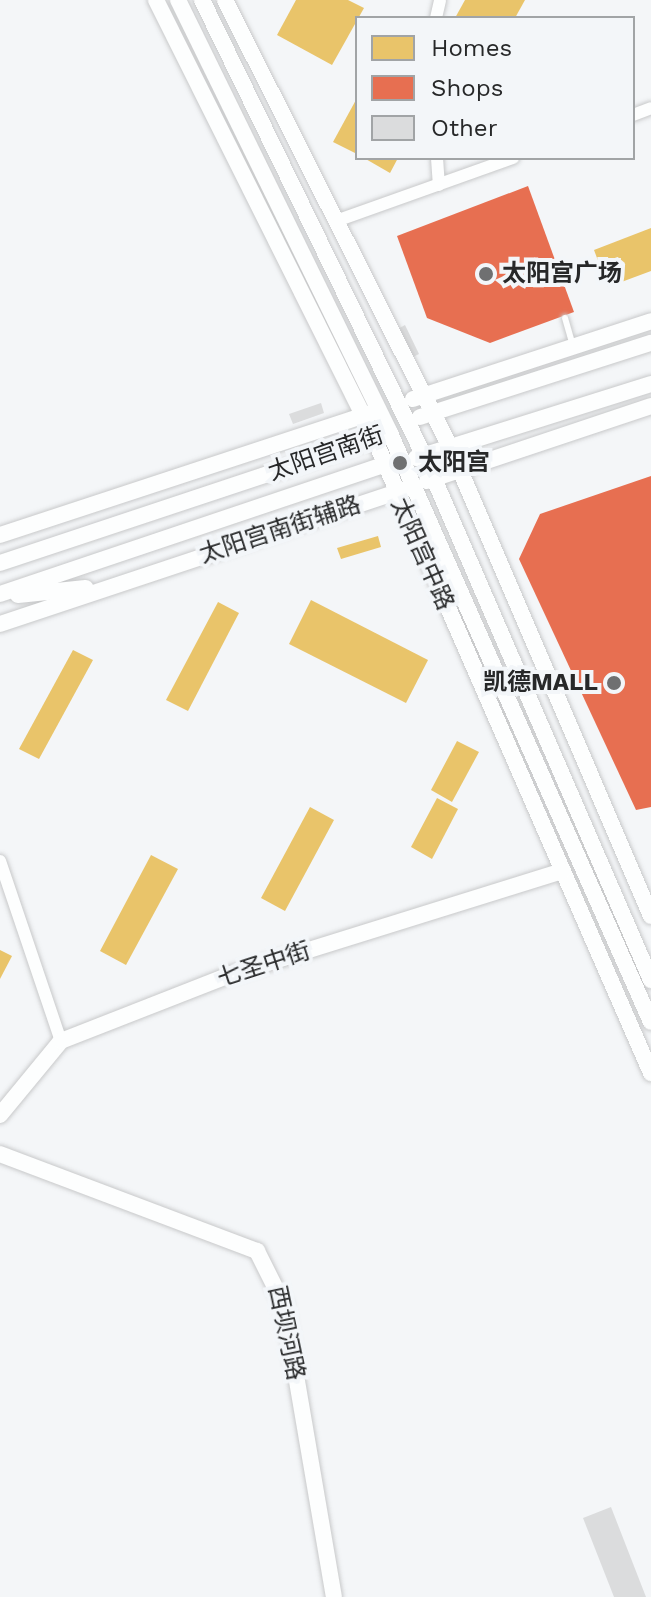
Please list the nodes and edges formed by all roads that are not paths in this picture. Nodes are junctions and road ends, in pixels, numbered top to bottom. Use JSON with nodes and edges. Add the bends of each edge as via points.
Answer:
{"nodes":[{"id":1,"x":156,"y":0,"type":"edge"},
{"id":2,"x":178,"y":0,"type":"edge"},
{"id":3,"x":202,"y":0,"type":"edge"},
{"id":4,"x":225,"y":0,"type":"edge"},
{"id":5,"x":215,"y":76,"type":"junction"},
{"id":6,"x":241,"y":80,"type":"junction"},
{"id":7,"x":288,"y":127,"type":"junction"},
{"id":8,"x":230,"y":150,"type":"junction"},
{"id":9,"x":437,"y":160,"type":"edge"},
{"id":10,"x":508,"y":160,"type":"edge"},
{"id":11,"x":439,"y":185,"type":"junction"},
{"id":12,"x":336,"y":221,"type":"junction"},
{"id":13,"x":565,"y":318,"type":"dead end"},
{"id":14,"x":651,"y":321,"type":"edge"},
{"id":15,"x":651,"y":343,"type":"edge"},
{"id":16,"x":573,"y":347,"type":"junction"},
{"id":17,"x":651,"y":384,"type":"edge"},
{"id":18,"x":420,"y":397,"type":"junction"},
{"id":19,"x":399,"y":404,"type":"junction"},
{"id":20,"x":651,"y":406,"type":"edge"},
{"id":21,"x":379,"y":410,"type":"junction"},
{"id":22,"x":429,"y":414,"type":"junction"},
{"id":23,"x":363,"y":416,"type":"junction"},
{"id":24,"x":408,"y":421,"type":"junction"},
{"id":25,"x":382,"y":436,"type":"junction"},
{"id":26,"x":451,"y":449,"type":"junction"},
{"id":27,"x":425,"y":458,"type":"junction"},
{"id":28,"x":402,"y":459,"type":"junction"},
{"id":29,"x":383,"y":465,"type":"junction"},
{"id":30,"x":460,"y":470,"type":"junction"},
{"id":31,"x":434,"y":479,"type":"junction"},
{"id":32,"x":414,"y":486,"type":"junction"},
{"id":33,"x":395,"y":492,"type":"junction"},
{"id":34,"x":0,"y":535,"type":"edge"},
{"id":35,"x":0,"y":563,"type":"edge"},
{"id":36,"x":115,"y":585,"type":"junction"},
{"id":37,"x":0,"y":595,"type":"edge"},
{"id":38,"x":0,"y":624,"type":"edge"},
{"id":39,"x":554,"y":689,"type":"junction"},
{"id":40,"x":530,"y":700,"type":"junction"},
{"id":41,"x":564,"y":824,"type":"junction"},
{"id":42,"x":588,"y":835,"type":"junction"},
{"id":43,"x":0,"y":861,"type":"edge"},
{"id":44,"x":562,"y":871,"type":"junction"},
{"id":45,"x":636,"y":881,"type":"junction"},
{"id":46,"x":581,"y":914,"type":"junction"},
{"id":47,"x":651,"y":916,"type":"edge"},
{"id":48,"x":651,"y":980,"type":"edge"},
{"id":49,"x":651,"y":1022,"type":"edge"},
{"id":50,"x":61,"y":1041,"type":"junction"},
{"id":51,"x":651,"y":1073,"type":"edge"},
{"id":52,"x":0,"y":1115,"type":"edge"},
{"id":53,"x":0,"y":1154,"type":"edge"},
{"id":54,"x":334,"y":1597,"type":"edge"}],
"edges":[{"from":1,"to":8,"type":"street","name":"太阳宫中路"},
{"from":2,"to":5,"type":"street","name":"太阳宫中路"},
{"from":3,"to":6,"type":"street","name":"太阳宫中路"},
{"from":4,"to":7,"type":"street"},
{"from":5,"to":8,"type":"street"},
{"from":5,"to":21,"type":"street","name":"太阳宫中路"},
{"from":6,"to":7,"type":"street"},
{"from":6,"to":19,"type":"street","name":"太阳宫中路"},
{"from":7,"to":12,"type":"street"},
{"from":8,"to":23,"type":"street","name":"太阳宫中路"},
{"from":9,"to":11,"type":"street"},
{"from":10,"to":11,"type":"street"},
{"from":11,"to":12,"type":"street"},
{"from":12,"to":18,"type":"street"},
{"from":13,"to":16,"type":"lane"},
{"from":14,"to":16,"type":"street","name":"太阳宫南街"},
{"from":15,"to":22,"type":"street","name":"太阳宫南街"},
{"from":16,"to":18,"type":"street","name":"太阳宫南街"},
{"from":17,"to":26,"type":"street","name":"太阳宫南街"},
{"from":18,"to":19,"type":"street","name":"太阳宫南街"},
{"from":18,"to":22,"type":"street"},
{"from":19,"to":21,"type":"street","name":"太阳宫南街"},
{"from":19,"to":24,"type":"street","name":"太阳宫中路"},
{"from":20,"to":30,"type":"street","name":"太阳宫南街辅路"},
{"from":21,"to":23,"type":"street","name":"太阳宫南街"},
{"from":21,"to":25,"type":"street","name":"太阳宫中路"},
{"from":22,"to":24,"type":"street","name":"太阳宫南街"},
{"from":22,"to":26,"type":"street"},
{"from":23,"to":25,"type":"street","name":"太阳宫中路"},
{"from":23,"to":34,"type":"street","name":"太阳宫南街"},
{"from":24,"to":25,"type":"street","name":"太阳宫南街"},
{"from":24,"to":27,"type":"street","name":"太阳宫中路"},
{"from":25,"to":28,"type":"street","name":"太阳宫中路"},
{"from":25,"to":29,"type":"street","name":"太阳宫中路"},
{"from":25,"to":35,"type":"street","name":"太阳宫南街"},
{"from":26,"to":27,"type":"street","name":"太阳宫南街"},
{"from":26,"to":30,"type":"street"},
{"from":27,"to":28,"type":"street","name":"太阳宫南街"},
{"from":27,"to":31,"type":"street","name":"太阳宫中路"},
{"from":28,"to":29,"type":"street","name":"太阳宫南街"},
{"from":28,"to":32,"type":"street","name":"太阳宫中路"},
{"from":29,"to":33,"type":"street","name":"太阳宫中路"},
{"from":29,"to":37,"type":"street","name":"太阳宫南街"},
{"from":30,"to":31,"type":"street","name":"太阳宫南街辅路"},
{"from":30,"to":39,"type":"street"},
{"from":31,"to":32,"type":"street","name":"太阳宫南街辅路"},
{"from":31,"to":40,"type":"street","name":"太阳宫中路"},
{"from":32,"to":33,"type":"street","name":"太阳宫南街辅路"},
{"from":32,"to":41,"type":"street","name":"太阳宫中路"},
{"from":33,"to":36,"type":"street","name":"太阳宫南街辅路"},
{"from":33,"to":44,"type":"street","name":"太阳宫中路"},
{"from":36,"to":37,"type":"street"},
{"from":36,"to":38,"type":"street","name":"太阳宫南街辅路"},
{"from":39,"to":40,"type":"street"},
{"from":39,"to":45,"type":"street"},
{"from":40,"to":42,"type":"street","name":"太阳宫中路"},
{"from":41,"to":46,"type":"street"},
{"from":41,"to":49,"type":"street","name":"太阳宫中路"},
{"from":42,"to":45,"type":"street"},
{"from":42,"to":48,"type":"street","name":"太阳宫中路"},
{"from":43,"to":50,"type":"street"},
{"from":44,"to":46,"type":"street","name":"太阳宫中路"},
{"from":44,"to":50,"type":"street","name":"七圣中街","via":[[232,974]]},
{"from":45,"to":47,"type":"street"},
{"from":46,"to":51,"type":"street","name":"太阳宫中路"},
{"from":50,"to":52,"type":"street","name":"七圣中街"},
{"from":53,"to":54,"type":"street","name":"西坝河路","via":[[257,1251],[284,1305]]}]}
